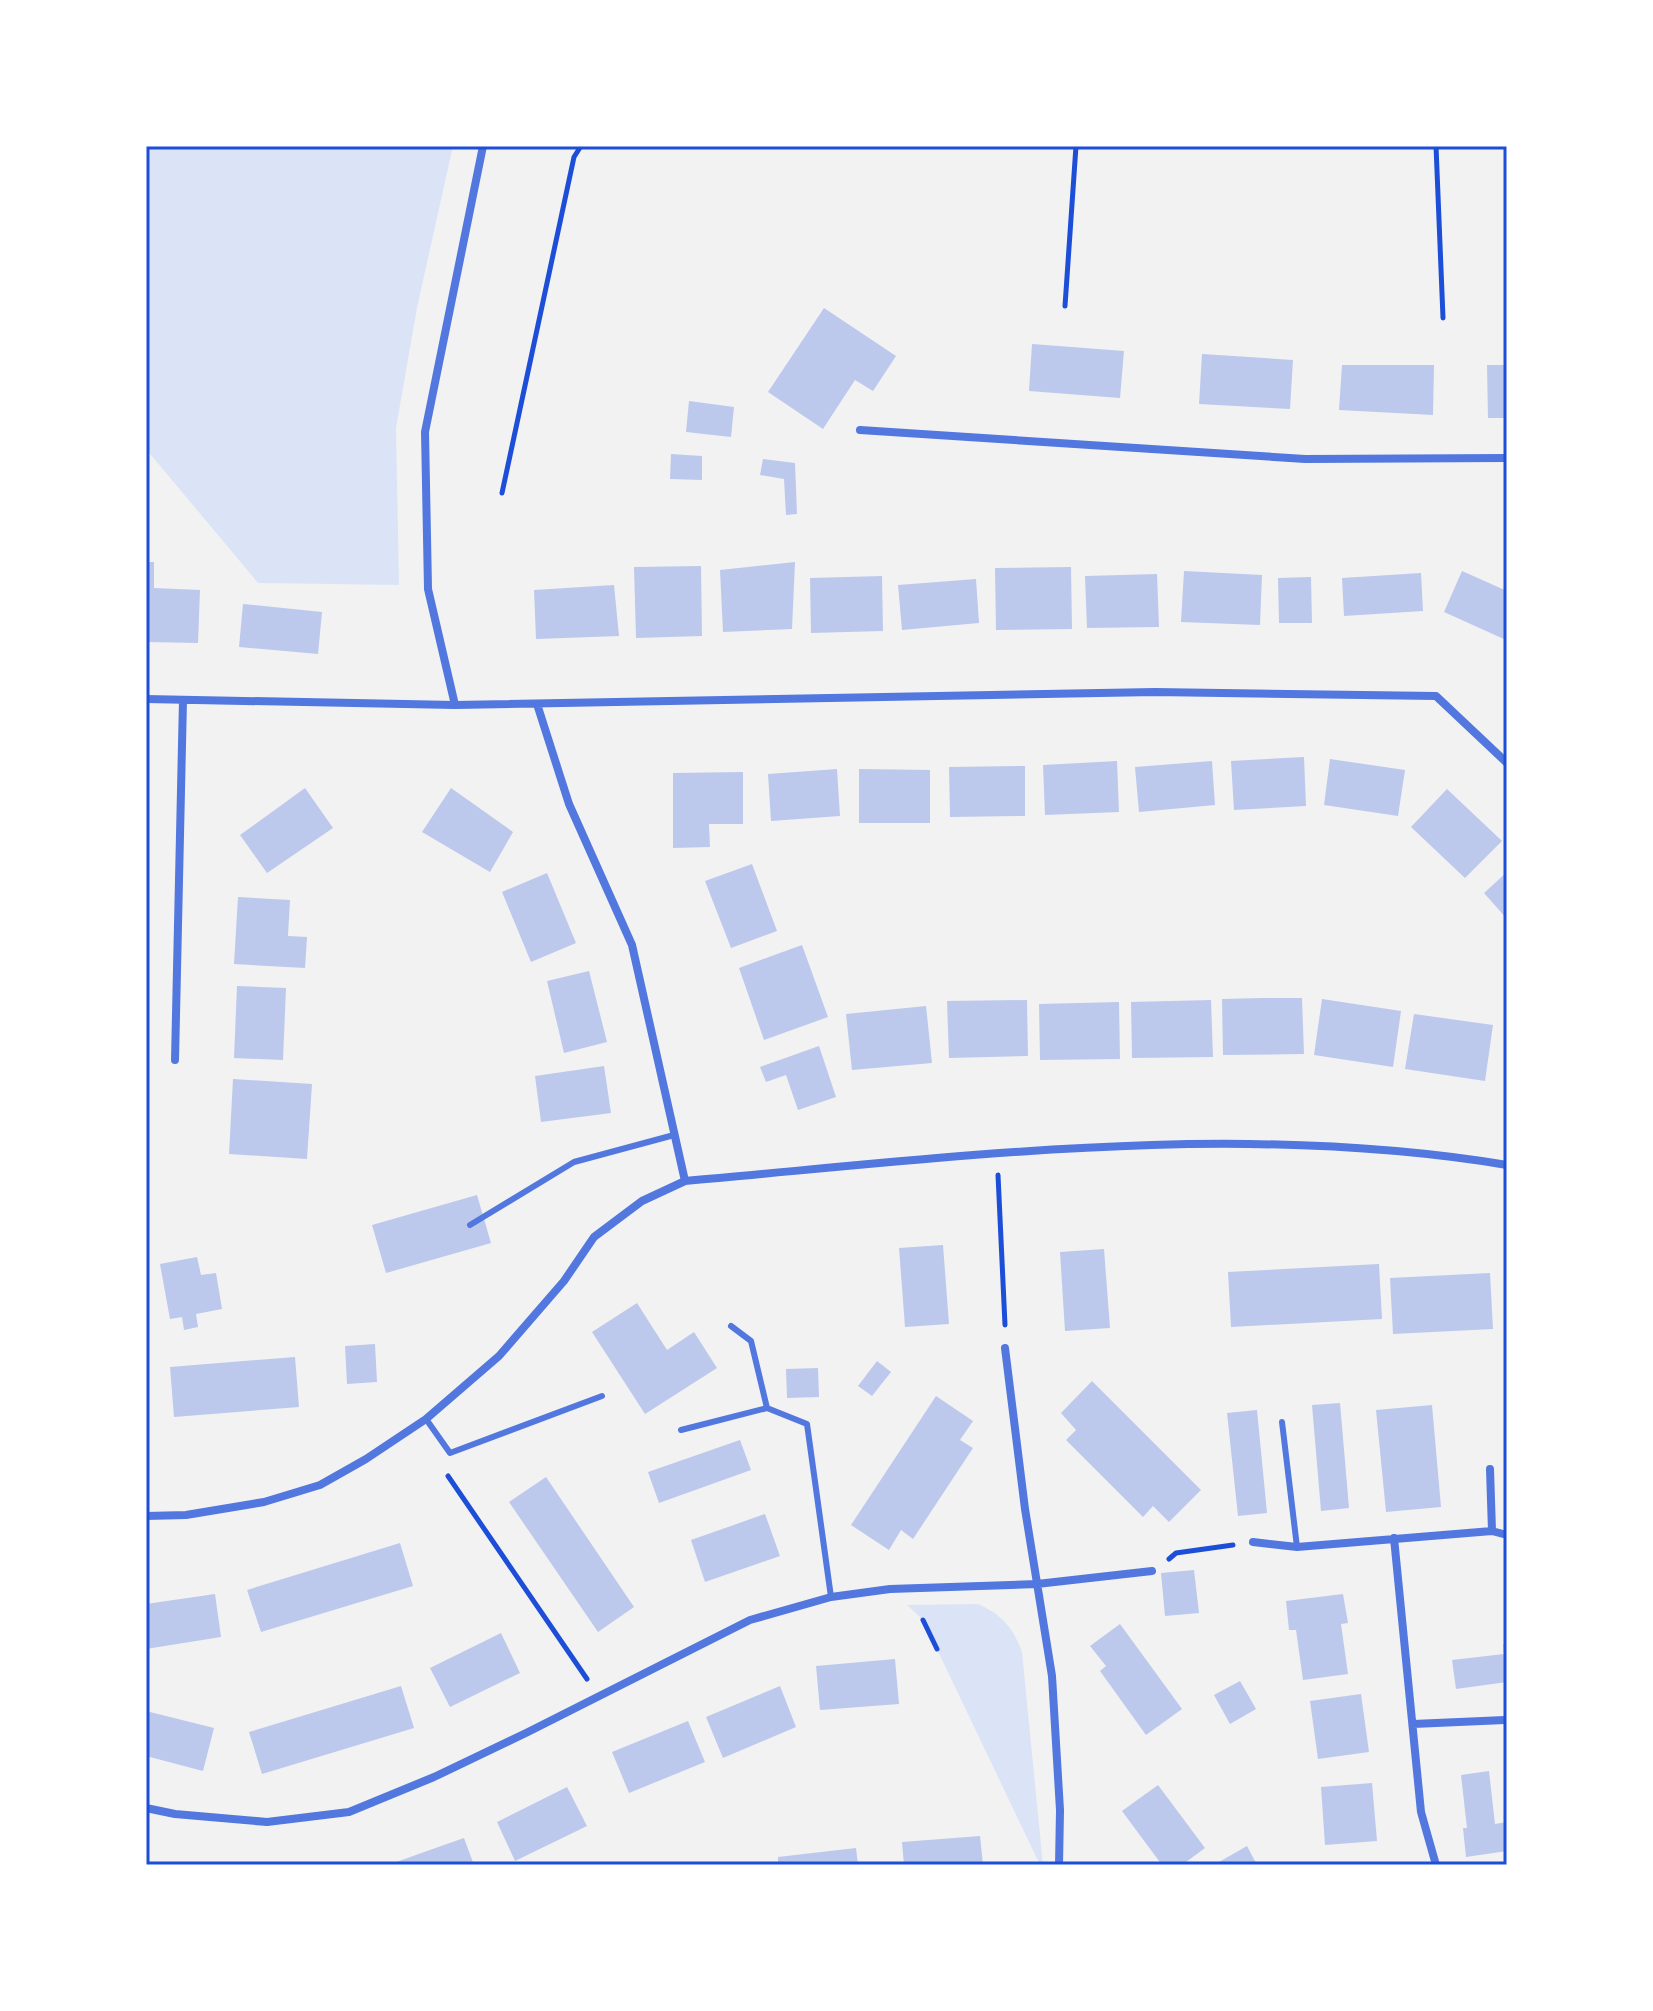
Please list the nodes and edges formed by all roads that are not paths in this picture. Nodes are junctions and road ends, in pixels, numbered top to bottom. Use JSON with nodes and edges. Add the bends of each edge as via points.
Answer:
{"nodes":[{"id":1,"x":483,"y":146,"type":"edge"},
{"id":2,"x":860,"y":430,"type":"dead end"},
{"id":3,"x":1507,"y":458,"type":"edge"},
{"id":4,"x":146,"y":699,"type":"edge"},
{"id":5,"x":183,"y":700,"type":"junction"},
{"id":6,"x":537,"y":704,"type":"junction"},
{"id":7,"x":455,"y":705,"type":"junction"},
{"id":8,"x":1507,"y":763,"type":"edge"},
{"id":9,"x":175,"y":1060,"type":"dead end"},
{"id":10,"x":674,"y":1135,"type":"junction"},
{"id":11,"x":1507,"y":1165,"type":"edge"},
{"id":12,"x":685,"y":1181,"type":"junction"},
{"id":13,"x":470,"y":1225,"type":"dead end"},
{"id":14,"x":731,"y":1326,"type":"dead end"},
{"id":15,"x":1005,"y":1348,"type":"road end"},
{"id":16,"x":602,"y":1396,"type":"dead end"},
{"id":17,"x":767,"y":1408,"type":"junction"},
{"id":18,"x":426,"y":1419,"type":"junction"},
{"id":19,"x":1282,"y":1422,"type":"dead end"},
{"id":20,"x":681,"y":1430,"type":"dead end"},
{"id":21,"x":1490,"y":1469,"type":"dead end"},
{"id":22,"x":146,"y":1516,"type":"edge"},
{"id":23,"x":1492,"y":1531,"type":"junction"},
{"id":24,"x":1507,"y":1535,"type":"edge"},
{"id":25,"x":1394,"y":1538,"type":"junction"},
{"id":26,"x":1253,"y":1542,"type":"road end"},
{"id":27,"x":1297,"y":1547,"type":"junction"},
{"id":28,"x":1152,"y":1571,"type":"dead end"},
{"id":29,"x":1037,"y":1584,"type":"junction"},
{"id":30,"x":831,"y":1597,"type":"junction"},
{"id":31,"x":1505,"y":1720,"type":"dead end"},
{"id":32,"x":1413,"y":1724,"type":"junction"},
{"id":33,"x":146,"y":1808,"type":"edge"},
{"id":34,"x":1059,"y":1865,"type":"edge"},
{"id":35,"x":1436,"y":1865,"type":"edge"}],
"edges":[{"from":1,"to":7,"type":"street","via":[[425,432],[428,589]]},
{"from":2,"to":3,"type":"street","via":[[1305,459]]},
{"from":4,"to":5,"type":"street"},
{"from":5,"to":7,"type":"street"},
{"from":5,"to":9,"type":"street"},
{"from":6,"to":7,"type":"street"},
{"from":6,"to":8,"type":"street","via":[[1155,692],[1436,696]]},
{"from":6,"to":10,"type":"street","via":[[569,804],[632,945]]},
{"from":10,"to":12,"type":"street"},
{"from":10,"to":13,"type":"lane","via":[[574,1162]]},
{"from":11,"to":12,"type":"street","via":[[1342,1145],[1180,1142]]},
{"from":12,"to":18,"type":"street","via":[[642,1201],[594,1237],[564,1281],[499,1356]]},
{"from":14,"to":17,"type":"lane","via":[[751,1341]]},
{"from":15,"to":29,"type":"street"},
{"from":16,"to":18,"type":"lane","via":[[450,1453]]},
{"from":17,"to":20,"type":"lane"},
{"from":17,"to":30,"type":"lane","via":[[807,1424]]},
{"from":18,"to":22,"type":"street","via":[[320,1485],[249,1505]]},
{"from":19,"to":27,"type":"lane"},
{"from":21,"to":23,"type":"street"},
{"from":23,"to":24,"type":"street"},
{"from":23,"to":25,"type":"street"},
{"from":25,"to":27,"type":"street"},
{"from":25,"to":32,"type":"street"},
{"from":26,"to":27,"type":"street"},
{"from":28,"to":29,"type":"street"},
{"from":29,"to":30,"type":"street","via":[[890,1589]]},
{"from":29,"to":34,"type":"street","via":[[1052,1676]]},
{"from":30,"to":33,"type":"street","via":[[750,1620],[528,1732],[349,1812],[267,1822]]},
{"from":31,"to":32,"type":"street"},
{"from":32,"to":35,"type":"street","via":[[1421,1812]]}]}
